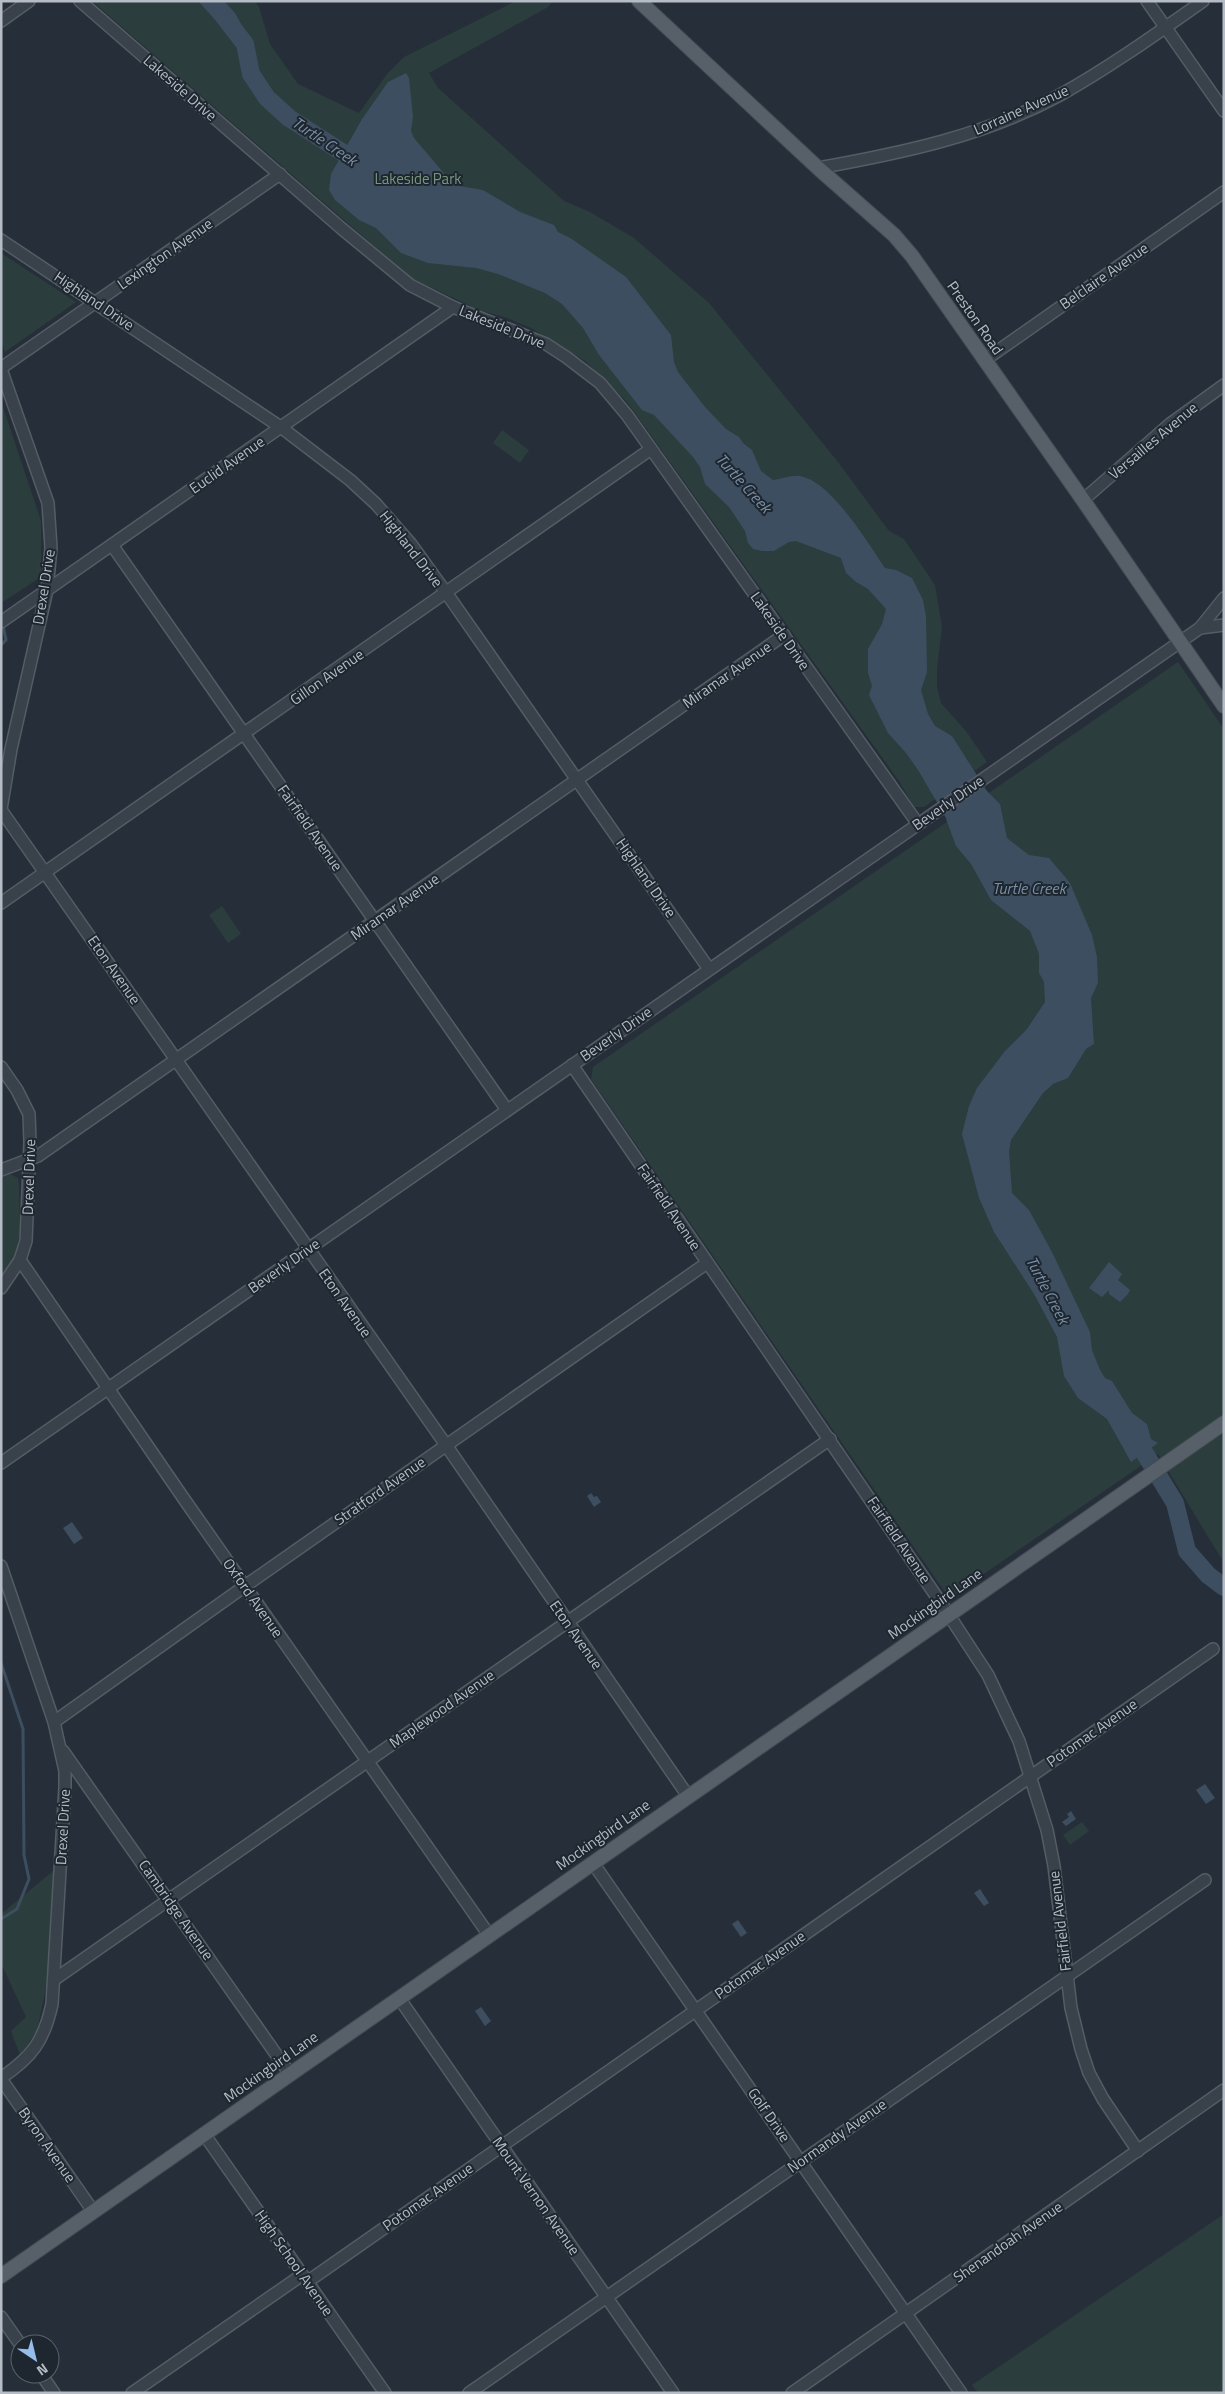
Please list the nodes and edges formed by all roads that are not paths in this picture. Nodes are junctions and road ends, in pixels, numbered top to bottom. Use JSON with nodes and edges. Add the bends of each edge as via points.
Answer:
{"nodes":[{"id":1,"x":29,"y":1,"type":"edge"},
{"id":2,"x":80,"y":1,"type":"edge"},
{"id":3,"x":639,"y":1,"type":"edge"},
{"id":4,"x":1147,"y":1,"type":"edge"},
{"id":5,"x":1203,"y":1,"type":"edge"},
{"id":6,"x":1,"y":21,"type":"edge"},
{"id":7,"x":1166,"y":27,"type":"junction"},
{"id":8,"x":1224,"y":111,"type":"edge"},
{"id":9,"x":818,"y":168,"type":"junction"},
{"id":10,"x":280,"y":174,"type":"junction"},
{"id":11,"x":1224,"y":192,"type":"edge"},
{"id":12,"x":1,"y":240,"type":"edge"},
{"id":13,"x":96,"y":302,"type":"junction"},
{"id":14,"x":453,"y":308,"type":"junction"},
{"id":15,"x":985,"y":360,"type":"junction"},
{"id":16,"x":1,"y":368,"type":"edge"},
{"id":17,"x":1224,"y":385,"type":"edge"},
{"id":18,"x":282,"y":428,"type":"junction"},
{"id":19,"x":651,"y":449,"type":"junction"},
{"id":20,"x":1083,"y":500,"type":"junction"},
{"id":21,"x":112,"y":545,"type":"junction"},
{"id":22,"x":47,"y":590,"type":"junction"},
{"id":23,"x":446,"y":593,"type":"junction"},
{"id":24,"x":1224,"y":598,"type":"edge"},
{"id":25,"x":1,"y":622,"type":"edge"},
{"id":26,"x":1224,"y":625,"type":"edge"},
{"id":27,"x":1200,"y":628,"type":"junction"},
{"id":28,"x":784,"y":636,"type":"junction"},
{"id":29,"x":1180,"y":642,"type":"junction"},
{"id":30,"x":1224,"y":706,"type":"edge"},
{"id":31,"x":244,"y":734,"type":"junction"},
{"id":32,"x":578,"y":780,"type":"junction"},
{"id":33,"x":1,"y":810,"type":"edge"},
{"id":34,"x":918,"y":824,"type":"junction"},
{"id":35,"x":45,"y":872,"type":"junction"},
{"id":36,"x":1,"y":903,"type":"edge"},
{"id":37,"x":375,"y":921,"type":"junction"},
{"id":38,"x":709,"y":969,"type":"junction"},
{"id":39,"x":176,"y":1060,"type":"junction"},
{"id":40,"x":572,"y":1065,"type":"junction"},
{"id":41,"x":1,"y":1067,"type":"edge"},
{"id":42,"x":508,"y":1110,"type":"junction"},
{"id":43,"x":29,"y":1161,"type":"junction"},
{"id":44,"x":1,"y":1170,"type":"edge"},
{"id":45,"x":308,"y":1249,"type":"junction"},
{"id":46,"x":20,"y":1260,"type":"junction"},
{"id":47,"x":708,"y":1263,"type":"junction"},
{"id":48,"x":1,"y":1288,"type":"edge"},
{"id":49,"x":108,"y":1388,"type":"junction"},
{"id":50,"x":1224,"y":1422,"type":"edge"},
{"id":51,"x":830,"y":1439,"type":"junction"},
{"id":52,"x":446,"y":1445,"type":"junction"},
{"id":53,"x":1,"y":1463,"type":"edge"},
{"id":54,"x":1,"y":1566,"type":"edge"},
{"id":55,"x":245,"y":1586,"type":"junction"},
{"id":56,"x":948,"y":1614,"type":"junction"},
{"id":57,"x":568,"y":1623,"type":"junction"},
{"id":58,"x":1213,"y":1649,"type":"dead end"},
{"id":59,"x":54,"y":1722,"type":"junction"},
{"id":60,"x":60,"y":1748,"type":"junction"},
{"id":61,"x":367,"y":1762,"type":"junction"},
{"id":62,"x":1031,"y":1776,"type":"junction"},
{"id":63,"x":688,"y":1796,"type":"junction"},
{"id":64,"x":593,"y":1863,"type":"junction"},
{"id":65,"x":1205,"y":1880,"type":"dead end"},
{"id":66,"x":168,"y":1900,"type":"junction"},
{"id":67,"x":489,"y":1935,"type":"junction"},
{"id":68,"x":1067,"y":1976,"type":"junction"},
{"id":69,"x":55,"y":1979,"type":"junction"},
{"id":70,"x":399,"y":1998,"type":"junction"},
{"id":71,"x":696,"y":2010,"type":"junction"},
{"id":72,"x":290,"y":2074,"type":"junction"},
{"id":73,"x":1,"y":2079,"type":"edge"},
{"id":74,"x":1224,"y":2090,"type":"edge"},
{"id":75,"x":204,"y":2134,"type":"junction"},
{"id":76,"x":501,"y":2146,"type":"junction"},
{"id":77,"x":1138,"y":2151,"type":"junction"},
{"id":78,"x":801,"y":2161,"type":"junction"},
{"id":79,"x":93,"y":2211,"type":"junction"},
{"id":80,"x":1,"y":2276,"type":"edge"},
{"id":81,"x":305,"y":2278,"type":"junction"},
{"id":82,"x":606,"y":2297,"type":"junction"},
{"id":83,"x":906,"y":2312,"type":"junction"},
{"id":84,"x":1,"y":2317,"type":"edge"},
{"id":85,"x":13,"y":2334,"type":"edge"},
{"id":86,"x":132,"y":2393,"type":"edge"},
{"id":87,"x":385,"y":2393,"type":"edge"},
{"id":88,"x":469,"y":2393,"type":"edge"},
{"id":89,"x":673,"y":2393,"type":"edge"},
{"id":90,"x":792,"y":2393,"type":"edge"},
{"id":91,"x":962,"y":2393,"type":"edge"}],
"edges":[{"from":1,"to":6,"type":"street"},
{"from":2,"to":10,"type":"street","name":"Lakeside Drive"},
{"from":3,"to":9,"type":"main road","name":"Preston Road"},
{"from":4,"to":7,"type":"street"},
{"from":5,"to":7,"type":"street","name":"Lorraine Avenue"},
{"from":7,"to":8,"type":"street"},
{"from":7,"to":9,"type":"street","name":"Lorraine Avenue","via":[[1059,95],[994,124],[929,146]]},
{"from":9,"to":15,"type":"main road","name":"Preston Road","via":[[894,235]]},
{"from":10,"to":13,"type":"street","name":"Lexington Avenue"},
{"from":10,"to":14,"type":"street","name":"Lakeside Drive","via":[[410,285]]},
{"from":11,"to":15,"type":"street","name":"Belclaire Avenue"},
{"from":12,"to":13,"type":"street","name":"Highland Drive"},
{"from":13,"to":16,"type":"street","name":"Lexington Avenue"},
{"from":13,"to":18,"type":"street","name":"Highland Drive"},
{"from":14,"to":18,"type":"street","name":"Euclid Avenue"},
{"from":14,"to":19,"type":"street","name":"Lakeside Drive","via":[[521,332],[572,361],[615,399]]},
{"from":15,"to":20,"type":"main road","name":"Preston Road"},
{"from":16,"to":22,"type":"street","name":"Drexel Drive","via":[[48,503],[52,548]]},
{"from":17,"to":20,"type":"street","name":"Versailles Avenue","via":[[1170,424]]},
{"from":18,"to":21,"type":"street","name":"Euclid Avenue"},
{"from":18,"to":23,"type":"street","name":"Highland Drive","via":[[376,504],[411,544]]},
{"from":19,"to":23,"type":"street","name":"Gillon Avenue"},
{"from":19,"to":28,"type":"street","name":"Lakeside Drive"},
{"from":20,"to":29,"type":"main road","name":"Preston Road"},
{"from":21,"to":22,"type":"street","name":"Euclid Avenue"},
{"from":21,"to":31,"type":"street","name":"Fairfield Avenue"},
{"from":22,"to":25,"type":"street","name":"Euclid Avenue"},
{"from":22,"to":33,"type":"street","name":"Drexel Drive","via":[[11,748]]},
{"from":23,"to":31,"type":"street","name":"Gillon Avenue"},
{"from":23,"to":32,"type":"street","name":"Highland Drive"},
{"from":24,"to":27,"type":"street","name":"Beverly Drive"},
{"from":26,"to":27,"type":"street"},
{"from":27,"to":29,"type":"street","name":"Beverly Drive"},
{"from":28,"to":32,"type":"street","name":"Miramar Avenue"},
{"from":28,"to":34,"type":"street","name":"Lakeside Drive"},
{"from":29,"to":30,"type":"main road","name":"Preston Road"},
{"from":29,"to":34,"type":"street","name":"Beverly Drive"},
{"from":31,"to":35,"type":"street","name":"Gillon Avenue"},
{"from":31,"to":37,"type":"street","name":"Fairfield Avenue"},
{"from":32,"to":37,"type":"street","name":"Miramar Avenue"},
{"from":32,"to":38,"type":"street","name":"Highland Drive"},
{"from":33,"to":35,"type":"street","name":"Eton Avenue"},
{"from":34,"to":38,"type":"street","name":"Beverly Drive"},
{"from":35,"to":36,"type":"street","name":"Gillon Avenue"},
{"from":35,"to":39,"type":"street","name":"Eton Avenue"},
{"from":37,"to":39,"type":"street","name":"Miramar Avenue"},
{"from":37,"to":42,"type":"street","name":"Fairfield Avenue"},
{"from":38,"to":40,"type":"street","name":"Beverly Drive"},
{"from":39,"to":43,"type":"street","name":"Miramar Avenue"},
{"from":39,"to":45,"type":"street","name":"Eton Avenue"},
{"from":40,"to":42,"type":"street","name":"Beverly Drive"},
{"from":40,"to":47,"type":"street","name":"Fairfield Avenue"},
{"from":41,"to":43,"type":"street","name":"Drexel Drive","via":[[28,1114]]},
{"from":42,"to":45,"type":"street","name":"Beverly Drive"},
{"from":43,"to":44,"type":"street","name":"Miramar Avenue"},
{"from":43,"to":46,"type":"street","name":"Drexel Drive","via":[[26,1241]]},
{"from":45,"to":49,"type":"street","name":"Beverly Drive"},
{"from":45,"to":52,"type":"street","name":"Eton Avenue"},
{"from":46,"to":48,"type":"street","name":"Drexel Drive"},
{"from":46,"to":49,"type":"street","name":"Oxford Avenue"},
{"from":47,"to":51,"type":"street","name":"Fairfield Avenue"},
{"from":47,"to":52,"type":"street","name":"Stratford Avenue"},
{"from":49,"to":53,"type":"street","name":"Beverly Drive"},
{"from":49,"to":55,"type":"street","name":"Oxford Avenue"},
{"from":50,"to":56,"type":"main road","name":"Mockingbird Lane"},
{"from":51,"to":56,"type":"street","name":"Fairfield Avenue"},
{"from":51,"to":57,"type":"street","name":"Maplewood Avenue"},
{"from":52,"to":55,"type":"street","name":"Stratford Avenue"},
{"from":52,"to":57,"type":"street","name":"Eton Avenue"},
{"from":54,"to":59,"type":"street","name":"Drexel Drive"},
{"from":55,"to":59,"type":"street","name":"Stratford Avenue"},
{"from":55,"to":61,"type":"street","name":"Oxford Avenue"},
{"from":56,"to":62,"type":"street","name":"Fairfield Avenue","via":[[998,1695]]},
{"from":56,"to":63,"type":"main road","name":"Mockingbird Lane"},
{"from":57,"to":61,"type":"street","name":"Maplewood Avenue"},
{"from":57,"to":63,"type":"street","name":"Eton Avenue"},
{"from":58,"to":62,"type":"street","name":"Potomac Avenue"},
{"from":59,"to":60,"type":"street","name":"Drexel Drive"},
{"from":60,"to":66,"type":"street","name":"Cambridge Avenue"},
{"from":60,"to":69,"type":"street","name":"Drexel Drive","via":[[65,1787]]},
{"from":61,"to":66,"type":"street","name":"Maplewood Avenue"},
{"from":61,"to":67,"type":"street","name":"Oxford Avenue"},
{"from":62,"to":68,"type":"street","name":"Fairfield Avenue","via":[[1054,1866]]},
{"from":62,"to":71,"type":"street","name":"Potomac Avenue"},
{"from":63,"to":64,"type":"main road","name":"Mockingbird Lane"},
{"from":64,"to":67,"type":"main road","name":"Mockingbird Lane"},
{"from":64,"to":71,"type":"street","name":"Golf Drive"},
{"from":65,"to":68,"type":"street","name":"Normandy Avenue"},
{"from":66,"to":69,"type":"street","name":"Maplewood Avenue"},
{"from":66,"to":72,"type":"street","name":"Cambridge Avenue"},
{"from":67,"to":70,"type":"main road","name":"Mockingbird Lane"},
{"from":68,"to":77,"type":"street","name":"Fairfield Avenue","via":[[1071,2008],[1089,2073]]},
{"from":68,"to":78,"type":"street","name":"Normandy Avenue"},
{"from":69,"to":73,"type":"street","name":"Drexel Drive","via":[[47,2028],[29,2057]]},
{"from":70,"to":72,"type":"main road","name":"Mockingbird Lane"},
{"from":70,"to":76,"type":"street","name":"Mount Vernon Avenue"},
{"from":71,"to":76,"type":"street","name":"Potomac Avenue"},
{"from":71,"to":78,"type":"street","name":"Golf Drive"},
{"from":72,"to":75,"type":"main road","name":"Mockingbird Lane"},
{"from":73,"to":79,"type":"street","name":"Byron Avenue"},
{"from":74,"to":77,"type":"street","name":"Shenandoah Avenue"},
{"from":75,"to":79,"type":"main road","name":"Mockingbird Lane"},
{"from":75,"to":81,"type":"street","name":"High School Avenue"},
{"from":76,"to":81,"type":"street","name":"Potomac Avenue"},
{"from":76,"to":82,"type":"street","name":"Mount Vernon Avenue"},
{"from":77,"to":83,"type":"street","name":"Shenandoah Avenue"},
{"from":78,"to":82,"type":"street","name":"Normandy Avenue"},
{"from":78,"to":83,"type":"street","name":"Golf Drive"},
{"from":79,"to":80,"type":"main road","name":"Mockingbird Lane"},
{"from":81,"to":86,"type":"street","name":"Potomac Avenue"},
{"from":81,"to":87,"type":"street","name":"High School Avenue"},
{"from":82,"to":88,"type":"street","name":"Normandy Avenue"},
{"from":82,"to":89,"type":"street","name":"Mount Vernon Avenue"},
{"from":83,"to":90,"type":"street","name":"Shenandoah Avenue"},
{"from":83,"to":91,"type":"street","name":"Golf Drive"},
{"from":84,"to":85,"type":"street"}]}
